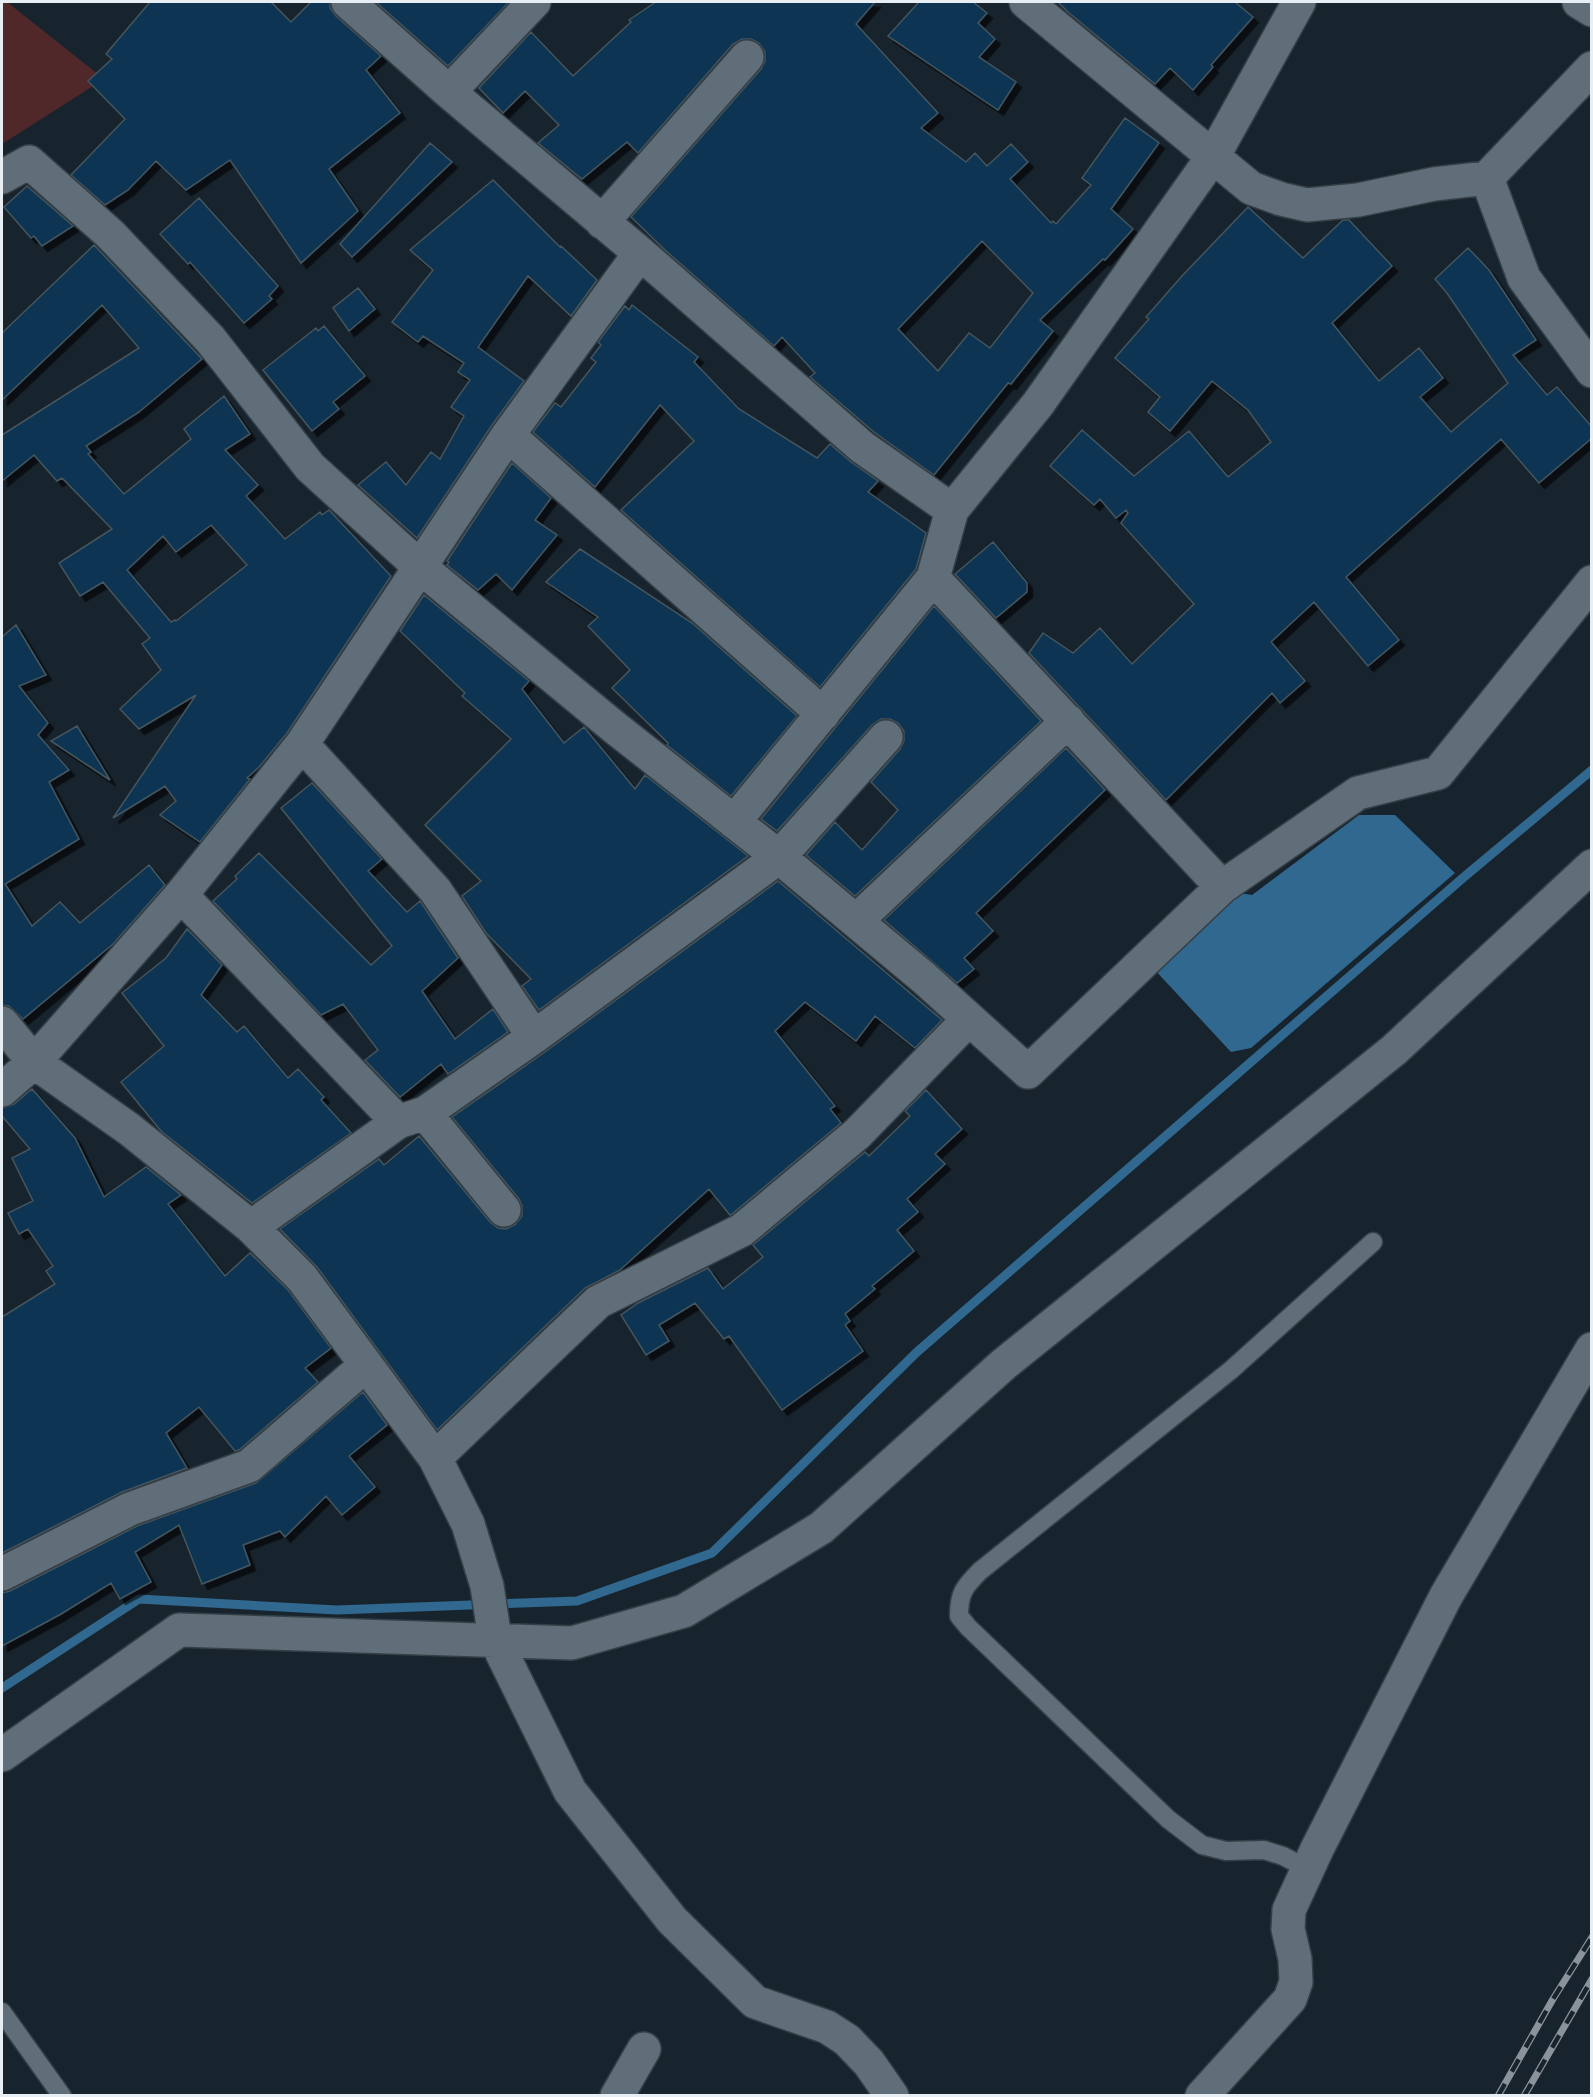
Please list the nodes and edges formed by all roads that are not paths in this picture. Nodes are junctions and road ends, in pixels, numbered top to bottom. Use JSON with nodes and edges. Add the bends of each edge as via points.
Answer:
{"nodes":[{"id":1,"x":348,"y":2,"type":"edge"},
{"id":2,"x":534,"y":2,"type":"edge"},
{"id":3,"x":1026,"y":2,"type":"edge"},
{"id":4,"x":1579,"y":2,"type":"edge"},
{"id":5,"x":1292,"y":4,"type":"edge"},
{"id":6,"x":1592,"y":10,"type":"edge"},
{"id":7,"x":747,"y":57,"type":"dead end"},
{"id":8,"x":1592,"y":68,"type":"edge"},
{"id":9,"x":449,"y":92,"type":"junction"},
{"id":10,"x":1214,"y":155,"type":"junction"},
{"id":11,"x":2,"y":177,"type":"edge"},
{"id":12,"x":1487,"y":178,"type":"junction"},
{"id":13,"x":602,"y":222,"type":"junction"},
{"id":14,"x":640,"y":253,"type":"junction"},
{"id":15,"x":1592,"y":371,"type":"edge"},
{"id":16,"x":508,"y":435,"type":"junction"},
{"id":17,"x":952,"y":510,"type":"junction"},
{"id":18,"x":420,"y":567,"type":"junction"},
{"id":19,"x":933,"y":578,"type":"junction"},
{"id":20,"x":1592,"y":582,"type":"edge"},
{"id":21,"x":823,"y":714,"type":"junction"},
{"id":22,"x":1068,"y":720,"type":"junction"},
{"id":23,"x":886,"y":736,"type":"dead end"},
{"id":24,"x":302,"y":744,"type":"junction"},
{"id":25,"x":734,"y":822,"type":"junction"},
{"id":26,"x":779,"y":857,"type":"junction"},
{"id":27,"x":1592,"y":866,"type":"edge"},
{"id":28,"x":1222,"y":887,"type":"junction"},
{"id":29,"x":182,"y":895,"type":"junction"},
{"id":30,"x":856,"y":921,"type":"junction"},
{"id":31,"x":968,"y":1020,"type":"junction"},
{"id":32,"x":2,"y":1023,"type":"edge"},
{"id":33,"x":534,"y":1037,"type":"junction"},
{"id":34,"x":34,"y":1062,"type":"junction"},
{"id":35,"x":2,"y":1090,"type":"edge"},
{"id":36,"x":412,"y":1117,"type":"junction"},
{"id":37,"x":504,"y":1210,"type":"dead end"},
{"id":38,"x":250,"y":1227,"type":"junction"},
{"id":39,"x":1373,"y":1242,"type":"dead end"},
{"id":40,"x":1592,"y":1349,"type":"edge"},
{"id":41,"x":366,"y":1365,"type":"junction"},
{"id":42,"x":435,"y":1458,"type":"junction"},
{"id":43,"x":2,"y":1574,"type":"edge"},
{"id":44,"x":491,"y":1612,"type":"junction"},
{"id":45,"x":2,"y":1755,"type":"edge"},
{"id":46,"x":1308,"y":1869,"type":"junction"},
{"id":47,"x":2,"y":2012,"type":"edge"},
{"id":48,"x":644,"y":2049,"type":"dead end"},
{"id":49,"x":62,"y":2096,"type":"edge"},
{"id":50,"x":616,"y":2096,"type":"edge"},
{"id":51,"x":892,"y":2096,"type":"edge"},
{"id":52,"x":1202,"y":2096,"type":"edge"}],
"edges":[{"from":1,"to":9,"type":"street"},
{"from":2,"to":9,"type":"street"},
{"from":3,"to":10,"type":"street"},
{"from":4,"to":6,"type":"street"},
{"from":5,"to":10,"type":"street"},
{"from":7,"to":13,"type":"street"},
{"from":8,"to":12,"type":"street"},
{"from":9,"to":13,"type":"street"},
{"from":10,"to":12,"type":"street","via":[[1251,188],[1307,205]]},
{"from":10,"to":17,"type":"street","via":[[1038,404]]},
{"from":11,"to":18,"type":"street","via":[[29,162],[110,234],[210,339],[310,467]]},
{"from":12,"to":15,"type":"street","via":[[1524,278]]},
{"from":13,"to":14,"type":"street"},
{"from":14,"to":16,"type":"street"},
{"from":14,"to":17,"type":"street","via":[[862,447]]},
{"from":16,"to":18,"type":"street"},
{"from":16,"to":21,"type":"street"},
{"from":17,"to":19,"type":"street"},
{"from":18,"to":24,"type":"street"},
{"from":18,"to":25,"type":"street"},
{"from":19,"to":21,"type":"street"},
{"from":19,"to":22,"type":"street"},
{"from":20,"to":28,"type":"street","via":[[1438,773],[1358,793]]},
{"from":21,"to":25,"type":"street"},
{"from":22,"to":28,"type":"street"},
{"from":22,"to":30,"type":"street"},
{"from":23,"to":26,"type":"street"},
{"from":24,"to":29,"type":"street"},
{"from":24,"to":33,"type":"street","via":[[435,890]]},
{"from":25,"to":26,"type":"street"},
{"from":26,"to":30,"type":"street"},
{"from":26,"to":33,"type":"street"},
{"from":27,"to":44,"type":"street","via":[[1394,1050],[1004,1364],[821,1528],[684,1611],[572,1643]]},
{"from":28,"to":31,"type":"street","via":[[1028,1072]]},
{"from":29,"to":34,"type":"street"},
{"from":29,"to":36,"type":"street"},
{"from":30,"to":31,"type":"street"},
{"from":31,"to":42,"type":"street","via":[[857,1134],[742,1230],[598,1302]]},
{"from":32,"to":34,"type":"street"},
{"from":33,"to":36,"type":"street"},
{"from":34,"to":35,"type":"street"},
{"from":34,"to":38,"type":"street","via":[[129,1129]]},
{"from":36,"to":37,"type":"street"},
{"from":36,"to":38,"type":"street"},
{"from":38,"to":41,"type":"street","via":[[302,1278]]},
{"from":39,"to":46,"type":"lane","via":[[1231,1370],[980,1571],[959,1598],[959,1616],[968,1627],[1168,1819],[1202,1845],[1226,1851],[1264,1850]]},
{"from":40,"to":46,"type":"street","via":[[1446,1596]]},
{"from":41,"to":42,"type":"street"},
{"from":41,"to":43,"type":"street","via":[[249,1466],[130,1509]]},
{"from":42,"to":44,"type":"street","via":[[468,1524]]},
{"from":44,"to":45,"type":"street","via":[[179,1630]]},
{"from":44,"to":51,"type":"street","via":[[570,1791],[672,1920],[755,2002],[827,2027],[847,2040]]},
{"from":46,"to":52,"type":"street","via":[[1289,1910],[1296,1982],[1290,1999]]},
{"from":47,"to":49,"type":"lane"},
{"from":48,"to":50,"type":"street"}]}
